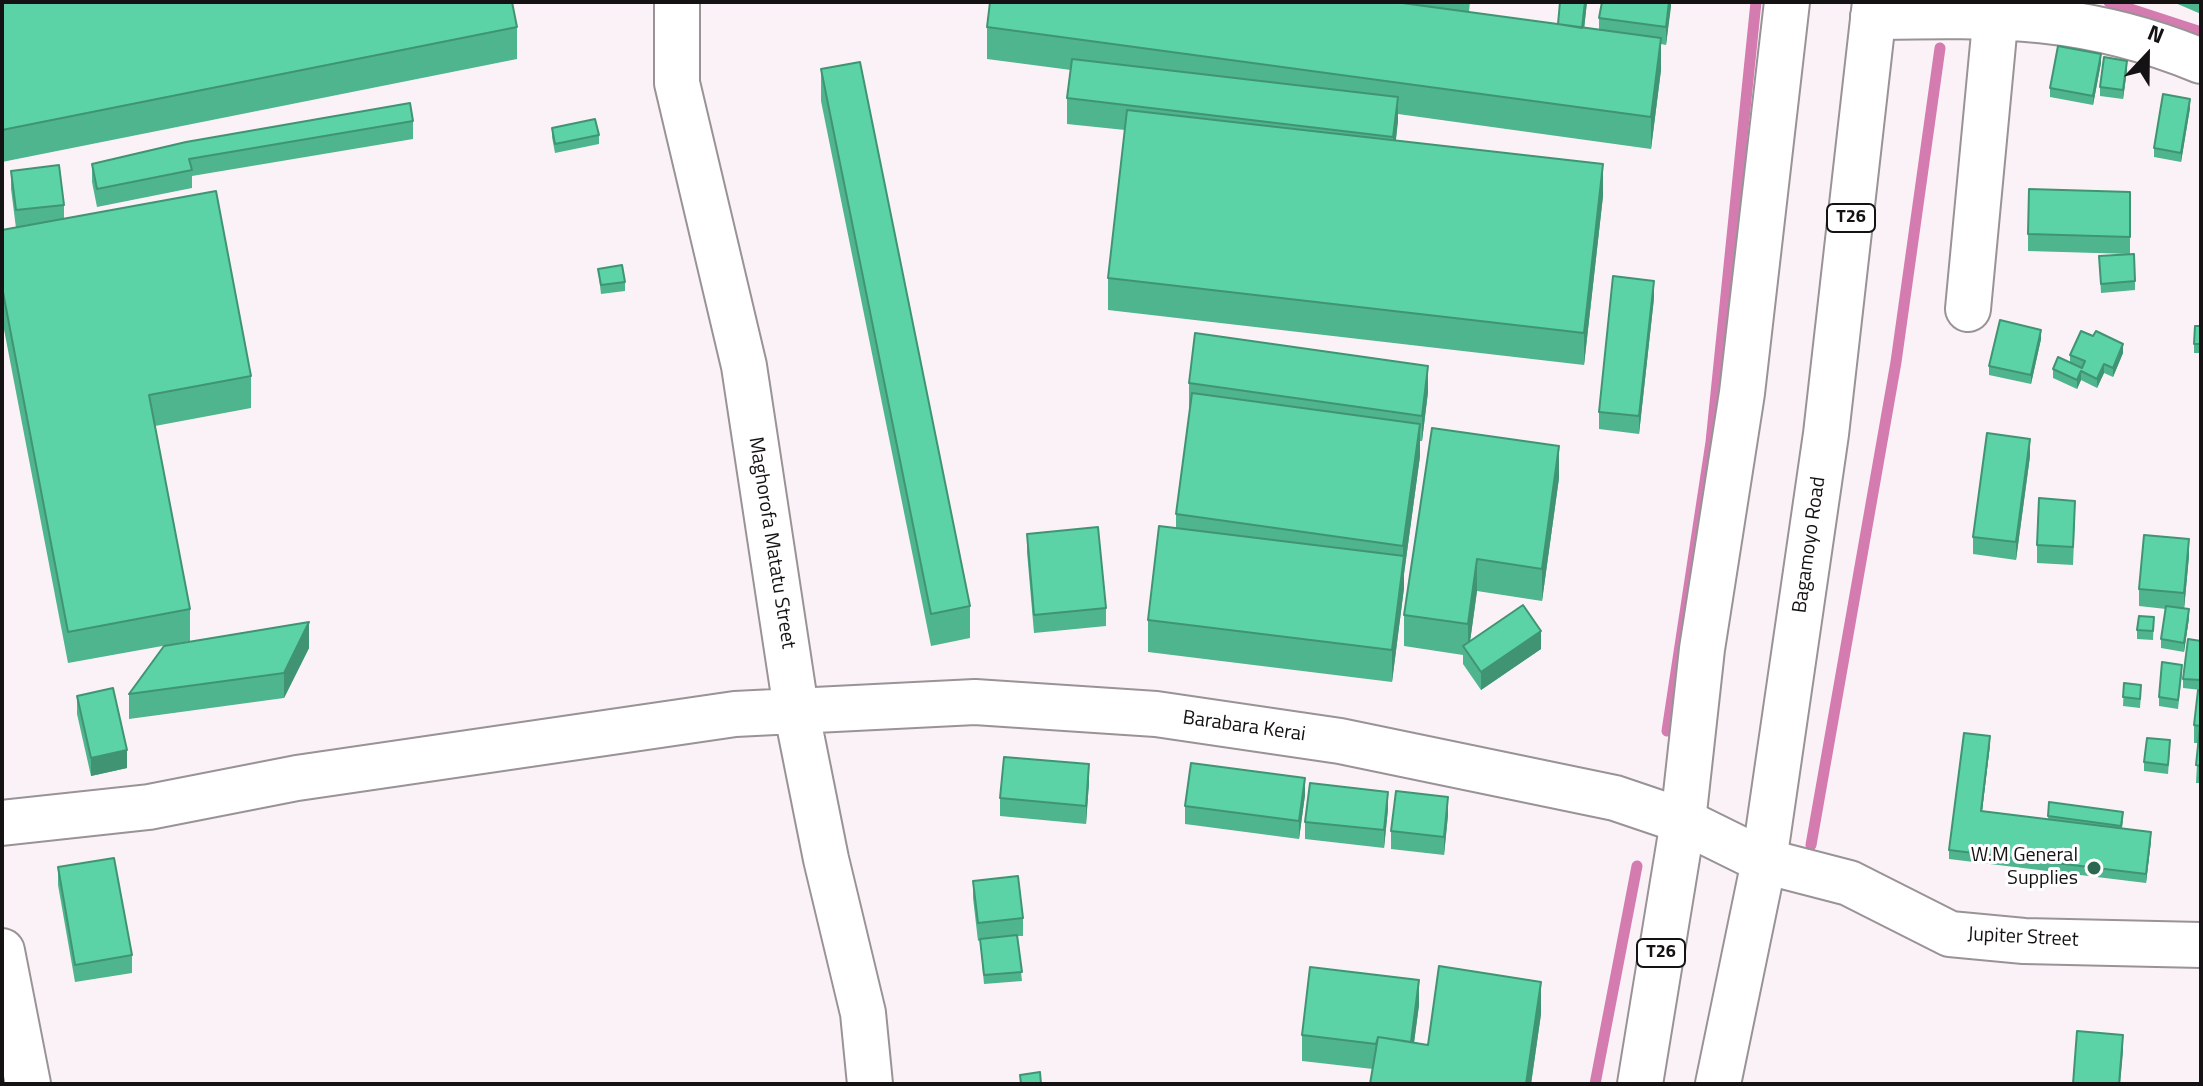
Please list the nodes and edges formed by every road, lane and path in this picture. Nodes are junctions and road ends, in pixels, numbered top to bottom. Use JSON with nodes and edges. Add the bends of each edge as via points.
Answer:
{"nodes":[{"id":1,"x":677,"y":2,"type":"edge"},
{"id":2,"x":1787,"y":2,"type":"edge"},
{"id":3,"x":1996,"y":8,"type":"edge"},
{"id":4,"x":1874,"y":10,"type":"edge"},
{"id":5,"x":2201,"y":61,"type":"edge"},
{"id":6,"x":1968,"y":309,"type":"dead end"},
{"id":7,"x":796,"y":709,"type":"junction"},
{"id":8,"x":1683,"y":821,"type":"junction"},
{"id":9,"x":2,"y":823,"type":"edge"},
{"id":10,"x":1764,"y":861,"type":"junction"},
{"id":11,"x":2201,"y":945,"type":"edge"},
{"id":12,"x":2,"y":951,"type":"edge"},
{"id":13,"x":28,"y":1084,"type":"edge"},
{"id":14,"x":870,"y":1084,"type":"edge"},
{"id":15,"x":1640,"y":1084,"type":"edge"},
{"id":16,"x":1718,"y":1084,"type":"edge"}],
"edges":[{"from":1,"to":7,"type":"main road","name":"Maghorofa Matatu Street","via":[[677,83],[744,366]]},
{"from":2,"to":8,"type":"main road","number":"T26","via":[[1742,393],[1702,649]]},
{"from":3,"to":4,"type":"main road"},
{"from":3,"to":5,"type":"main road","via":[[2155,42]]},
{"from":3,"to":6,"type":"main road"},
{"from":4,"to":10,"type":"main road","name":"Bagamoyo Road","number":"T26","via":[[1826,434]]},
{"from":7,"to":8,"type":"main road","name":"Barabara Kerai","via":[[975,702],[1156,714],[1340,741],[1615,798]]},
{"from":7,"to":9,"type":"main road","name":"Barabara Kerai","via":[[297,778],[149,807]]},
{"from":7,"to":14,"type":"main road","name":"Maghorofa Matatu Street","via":[[863,1013]]},
{"from":8,"to":10,"type":"main road","name":"Barabara Kerai"},
{"from":8,"to":15,"type":"main road","number":"T26"},
{"from":10,"to":11,"type":"main road","name":"Jupiter Street","via":[[1849,883],[1950,934]]},
{"from":10,"to":16,"type":"main road","name":"Bagamoyo Road","number":"T26"},
{"from":12,"to":13,"type":"main road"}]}
